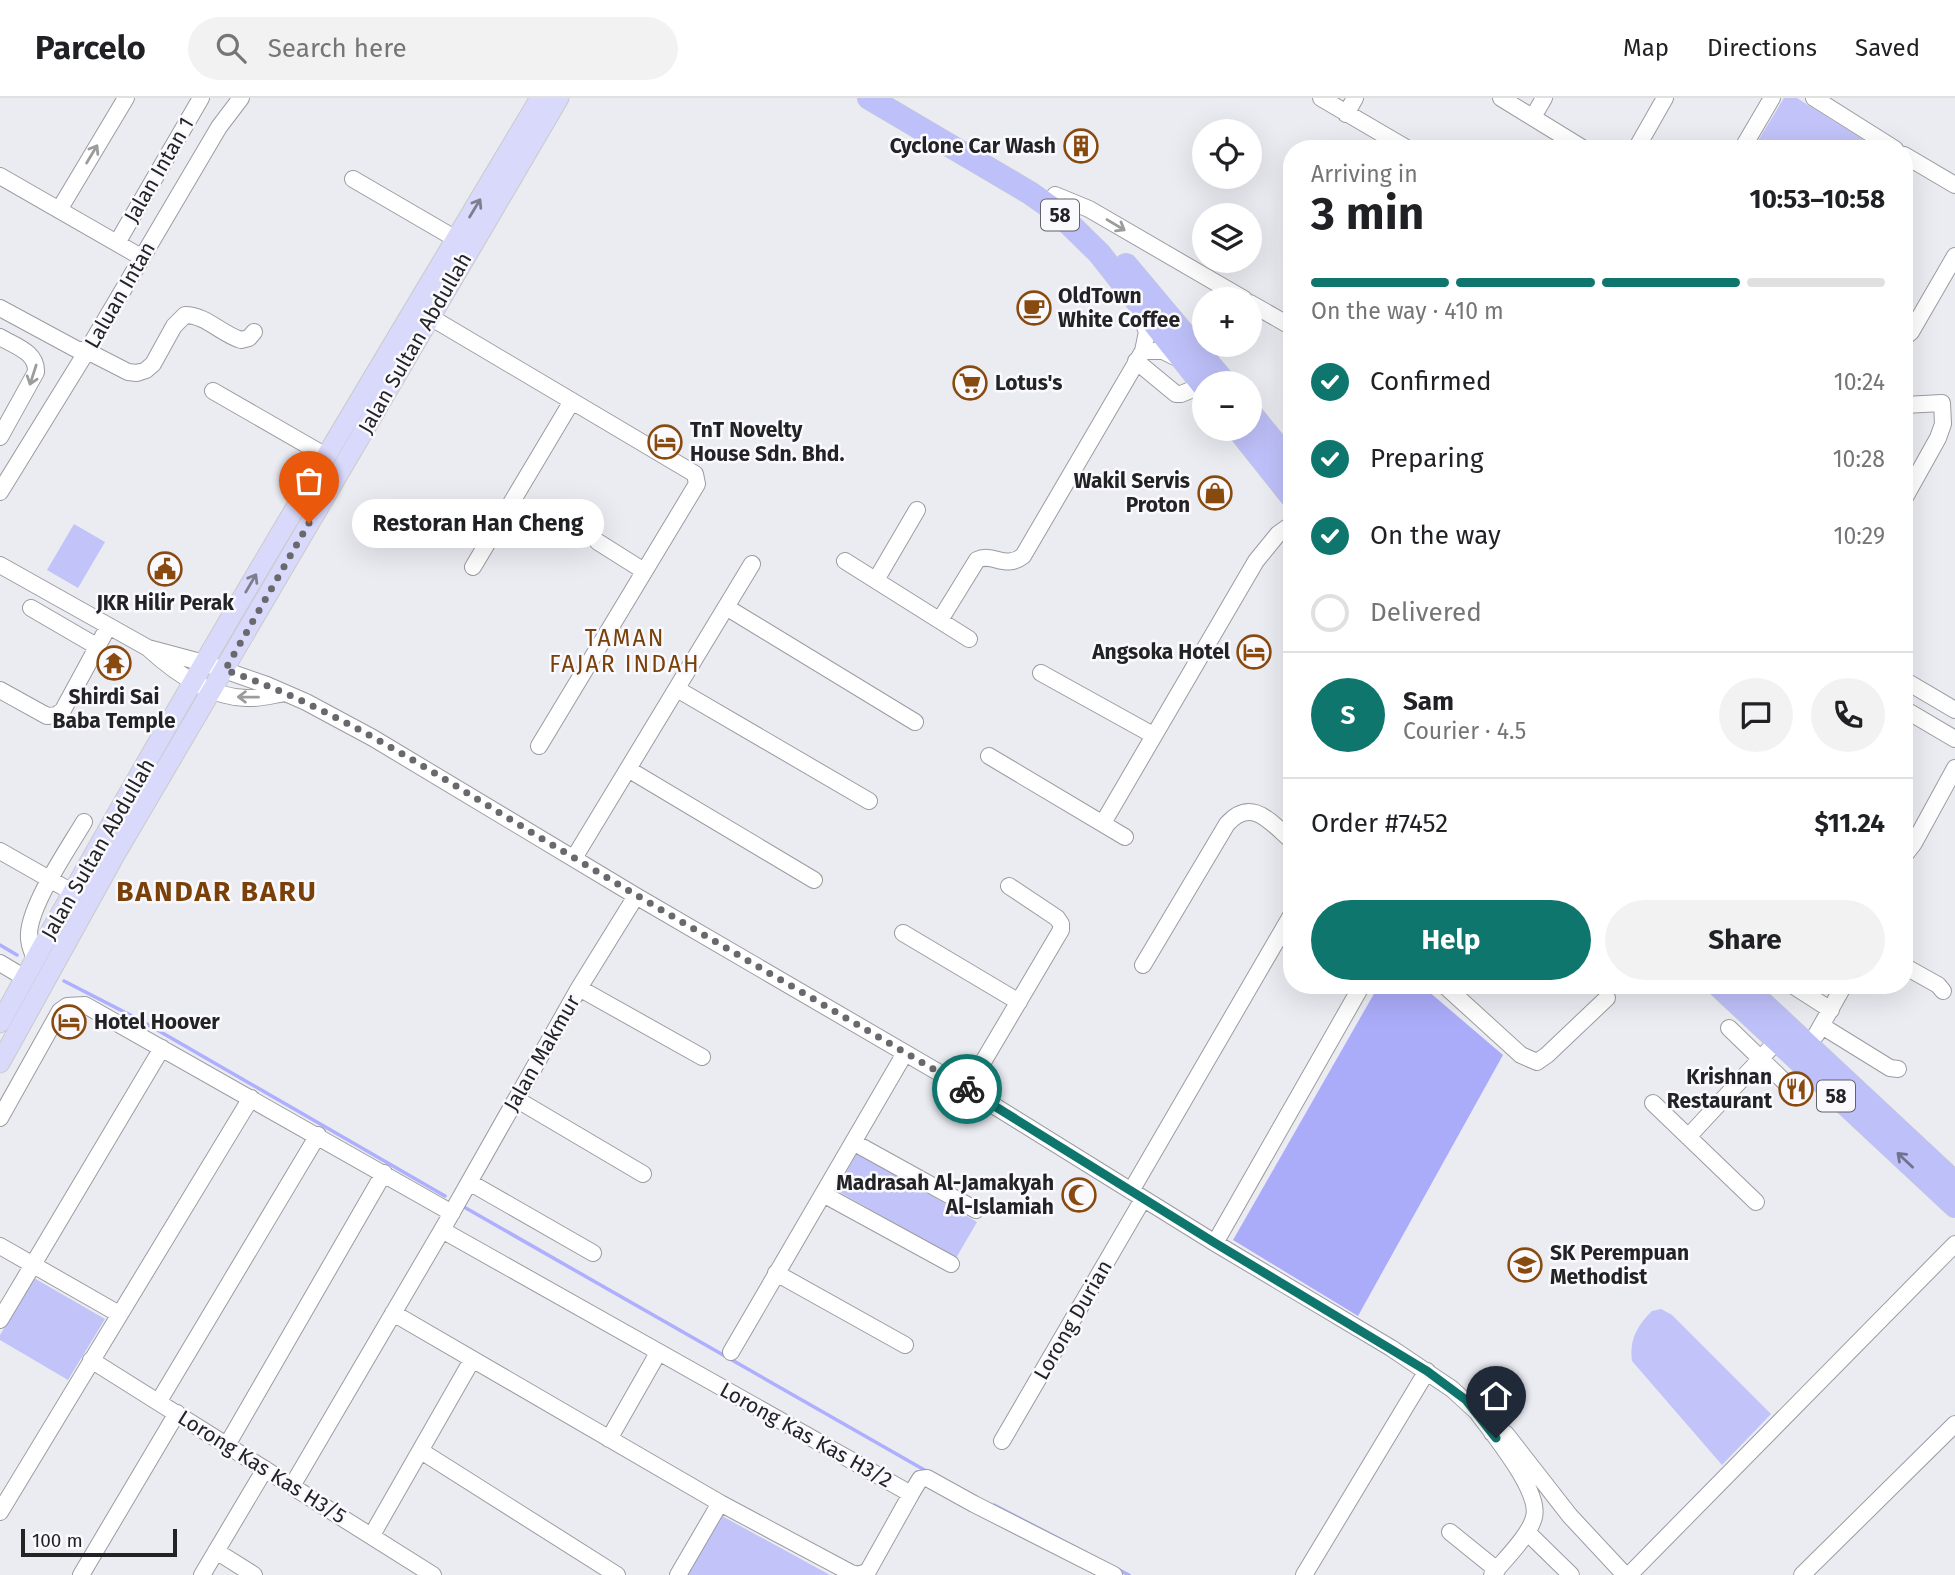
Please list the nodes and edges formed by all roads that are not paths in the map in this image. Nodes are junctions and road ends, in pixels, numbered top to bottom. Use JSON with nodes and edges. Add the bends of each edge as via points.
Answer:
{"nodes":[{"id":1,"x":126,"y":98,"type":"edge"},
{"id":2,"x":201,"y":98,"type":"edge"},
{"id":3,"x":232,"y":98,"type":"edge"},
{"id":4,"x":241,"y":98,"type":"edge"},
{"id":5,"x":540,"y":98,"type":"edge"},
{"id":6,"x":559,"y":98,"type":"edge"},
{"id":7,"x":869,"y":98,"type":"edge"},
{"id":8,"x":891,"y":98,"type":"edge"},
{"id":9,"x":1321,"y":98,"type":"edge"},
{"id":10,"x":1355,"y":98,"type":"edge"},
{"id":11,"x":1501,"y":98,"type":"edge"},
{"id":12,"x":1544,"y":98,"type":"edge"},
{"id":13,"x":1665,"y":98,"type":"edge"},
{"id":14,"x":1772,"y":98,"type":"edge"},
{"id":15,"x":1814,"y":98,"type":"edge"},
{"id":16,"x":1346,"y":114,"type":"junction"},
{"id":17,"x":1533,"y":117,"type":"junction"},
{"id":18,"x":1392,"y":140,"type":"edge"},
{"id":19,"x":1570,"y":140,"type":"edge"},
{"id":20,"x":1641,"y":140,"type":"edge"},
{"id":21,"x":1747,"y":140,"type":"edge"},
{"id":22,"x":1881,"y":140,"type":"edge"},
{"id":23,"x":1913,"y":160,"type":"edge"},
{"id":24,"x":0,"y":176,"type":"edge"},
{"id":25,"x":353,"y":179,"type":"dead end"},
{"id":26,"x":1955,"y":185,"type":"edge"},
{"id":27,"x":1055,"y":195,"type":"junction"},
{"id":28,"x":59,"y":210,"type":"junction"},
{"id":29,"x":456,"y":239,"type":"junction"},
{"id":30,"x":117,"y":243,"type":"junction"},
{"id":31,"x":137,"y":255,"type":"junction"},
{"id":32,"x":1955,"y":256,"type":"edge"},
{"id":33,"x":1223,"y":287,"type":"edge"},
{"id":34,"x":0,"y":296,"type":"edge"},
{"id":35,"x":1135,"y":301,"type":"junction"},
{"id":36,"x":0,"y":308,"type":"edge"},
{"id":37,"x":1262,"y":310,"type":"edge"},
{"id":38,"x":422,"y":313,"type":"junction"},
{"id":39,"x":1283,"y":322,"type":"edge"},
{"id":40,"x":1913,"y":329,"type":"edge"},
{"id":41,"x":254,"y":332,"type":"dead end"},
{"id":42,"x":0,"y":337,"type":"edge"},
{"id":43,"x":81,"y":347,"type":"junction"},
{"id":44,"x":1140,"y":356,"type":"junction"},
{"id":45,"x":1183,"y":361,"type":"junction"},
{"id":46,"x":1194,"y":371,"type":"edge"},
{"id":47,"x":1200,"y":371,"type":"edge"},
{"id":48,"x":213,"y":391,"type":"dead end"},
{"id":49,"x":1192,"y":391,"type":"edge"},
{"id":50,"x":572,"y":401,"type":"junction"},
{"id":51,"x":1913,"y":405,"type":"edge"},
{"id":52,"x":2,"y":428,"type":"edge"},
{"id":53,"x":1262,"y":428,"type":"edge"},
{"id":54,"x":27,"y":438,"type":"junction"},
{"id":55,"x":1248,"y":441,"type":"edge"},
{"id":56,"x":1251,"y":441,"type":"edge"},
{"id":57,"x":1256,"y":451,"type":"junction"},
{"id":58,"x":1283,"y":453,"type":"edge"},
{"id":59,"x":326,"y":456,"type":"junction"},
{"id":60,"x":0,"y":472,"type":"edge"},
{"id":61,"x":1913,"y":483,"type":"edge"},
{"id":62,"x":1283,"y":486,"type":"edge"},
{"id":63,"x":0,"y":492,"type":"edge"},
{"id":64,"x":917,"y":510,"type":"dead end"},
{"id":65,"x":1283,"y":530,"type":"edge"},
{"id":66,"x":598,"y":542,"type":"dead end"},
{"id":67,"x":845,"y":561,"type":"dead end"},
{"id":68,"x":752,"y":564,"type":"dead end"},
{"id":69,"x":0,"y":565,"type":"edge"},
{"id":70,"x":473,"y":567,"type":"dead end"},
{"id":71,"x":644,"y":571,"type":"junction"},
{"id":72,"x":876,"y":580,"type":"junction"},
{"id":73,"x":726,"y":607,"type":"junction"},
{"id":74,"x":31,"y":608,"type":"dead end"},
{"id":75,"x":940,"y":620,"type":"junction"},
{"id":76,"x":108,"y":627,"type":"junction"},
{"id":77,"x":970,"y":639,"type":"dead end"},
{"id":78,"x":97,"y":647,"type":"junction"},
{"id":79,"x":148,"y":649,"type":"junction"},
{"id":80,"x":204,"y":663,"type":"junction"},
{"id":81,"x":225,"y":670,"type":"junction"},
{"id":82,"x":1041,"y":673,"type":"dead end"},
{"id":83,"x":194,"y":682,"type":"junction"},
{"id":84,"x":1913,"y":685,"type":"edge"},
{"id":85,"x":677,"y":689,"type":"junction"},
{"id":86,"x":0,"y":690,"type":"edge"},
{"id":87,"x":212,"y":691,"type":"junction"},
{"id":88,"x":285,"y":692,"type":"junction"},
{"id":89,"x":1955,"y":710,"type":"edge"},
{"id":90,"x":1913,"y":714,"type":"edge"},
{"id":91,"x":915,"y":722,"type":"dead end"},
{"id":92,"x":1153,"y":735,"type":"junction"},
{"id":93,"x":1955,"y":739,"type":"edge"},
{"id":94,"x":539,"y":746,"type":"dead end"},
{"id":95,"x":989,"y":756,"type":"dead end"},
{"id":96,"x":1955,"y":768,"type":"edge"},
{"id":97,"x":628,"y":769,"type":"junction"},
{"id":98,"x":869,"y":801,"type":"dead end"},
{"id":99,"x":84,"y":822,"type":"dead end"},
{"id":100,"x":1103,"y":823,"type":"junction"},
{"id":101,"x":1913,"y":828,"type":"edge"},
{"id":102,"x":1283,"y":833,"type":"edge"},
{"id":103,"x":1125,"y":837,"type":"dead end"},
{"id":104,"x":0,"y":851,"type":"edge"},
{"id":105,"x":575,"y":858,"type":"junction"},
{"id":106,"x":103,"y":876,"type":"junction"},
{"id":107,"x":51,"y":880,"type":"junction"},
{"id":108,"x":814,"y":880,"type":"dead end"},
{"id":109,"x":1009,"y":886,"type":"dead end"},
{"id":110,"x":72,"y":892,"type":"junction"},
{"id":111,"x":636,"y":896,"type":"junction"},
{"id":112,"x":75,"y":928,"type":"junction"},
{"id":113,"x":1283,"y":930,"type":"edge"},
{"id":114,"x":903,"y":933,"type":"dead end"},
{"id":115,"x":35,"y":959,"type":"junction"},
{"id":116,"x":0,"y":963,"type":"edge"},
{"id":117,"x":1143,"y":965,"type":"dead end"},
{"id":118,"x":1913,"y":971,"type":"edge"},
{"id":119,"x":25,"y":978,"type":"junction"},
{"id":120,"x":579,"y":988,"type":"junction"},
{"id":121,"x":1943,"y":991,"type":"dead end"},
{"id":122,"x":1357,"y":994,"type":"edge"},
{"id":123,"x":1454,"y":994,"type":"edge"},
{"id":124,"x":1727,"y":994,"type":"edge"},
{"id":125,"x":1753,"y":994,"type":"edge"},
{"id":126,"x":1806,"y":994,"type":"edge"},
{"id":127,"x":1839,"y":994,"type":"edge"},
{"id":128,"x":1607,"y":998,"type":"dead end"},
{"id":129,"x":1018,"y":1002,"type":"junction"},
{"id":130,"x":1831,"y":1010,"type":"junction"},
{"id":131,"x":4,"y":1026,"type":"edge"},
{"id":132,"x":1822,"y":1026,"type":"junction"},
{"id":133,"x":1729,"y":1028,"type":"dead end"},
{"id":134,"x":1777,"y":1041,"type":"junction"},
{"id":135,"x":1808,"y":1046,"type":"junction"},
{"id":136,"x":162,"y":1048,"type":"junction"},
{"id":137,"x":905,"y":1053,"type":"junction"},
{"id":138,"x":702,"y":1057,"type":"dead end"},
{"id":139,"x":2,"y":1059,"type":"edge"},
{"id":140,"x":1760,"y":1059,"type":"junction"},
{"id":141,"x":1898,"y":1069,"type":"dead end"},
{"id":142,"x":27,"y":1070,"type":"junction"},
{"id":143,"x":967,"y":1089,"type":"junction"},
{"id":144,"x":1795,"y":1092,"type":"dead end"},
{"id":145,"x":251,"y":1098,"type":"junction"},
{"id":146,"x":516,"y":1099,"type":"junction"},
{"id":147,"x":1653,"y":1103,"type":"dead end"},
{"id":148,"x":0,"y":1118,"type":"edge"},
{"id":149,"x":318,"y":1135,"type":"junction"},
{"id":150,"x":1688,"y":1137,"type":"junction"},
{"id":151,"x":853,"y":1142,"type":"junction"},
{"id":152,"x":384,"y":1173,"type":"junction"},
{"id":153,"x":643,"y":1174,"type":"dead end"},
{"id":154,"x":469,"y":1182,"type":"junction"},
{"id":155,"x":1955,"y":1183,"type":"edge"},
{"id":156,"x":823,"y":1194,"type":"junction"},
{"id":157,"x":1137,"y":1195,"type":"junction"},
{"id":158,"x":1756,"y":1202,"type":"dead end"},
{"id":159,"x":1955,"y":1206,"type":"edge"},
{"id":160,"x":975,"y":1210,"type":"dead end"},
{"id":161,"x":452,"y":1213,"type":"junction"},
{"id":162,"x":442,"y":1230,"type":"junction"},
{"id":163,"x":1215,"y":1243,"type":"junction"},
{"id":164,"x":1955,"y":1244,"type":"edge"},
{"id":165,"x":0,"y":1246,"type":"edge"},
{"id":166,"x":593,"y":1253,"type":"dead end"},
{"id":167,"x":951,"y":1264,"type":"dead end"},
{"id":168,"x":33,"y":1265,"type":"junction"},
{"id":169,"x":776,"y":1273,"type":"junction"},
{"id":170,"x":393,"y":1313,"type":"junction"},
{"id":171,"x":119,"y":1314,"type":"junction"},
{"id":172,"x":0,"y":1320,"type":"edge"},
{"id":173,"x":905,"y":1345,"type":"dead end"},
{"id":174,"x":731,"y":1352,"type":"dead end"},
{"id":175,"x":658,"y":1353,"type":"junction"},
{"id":176,"x":91,"y":1360,"type":"junction"},
{"id":177,"x":472,"y":1360,"type":"junction"},
{"id":178,"x":1427,"y":1371,"type":"junction"},
{"id":179,"x":159,"y":1401,"type":"junction"},
{"id":180,"x":177,"y":1413,"type":"junction"},
{"id":181,"x":1955,"y":1424,"type":"edge"},
{"id":182,"x":1492,"y":1433,"type":"junction"},
{"id":183,"x":608,"y":1439,"type":"junction"},
{"id":184,"x":1002,"y":1441,"type":"dead end"},
{"id":185,"x":227,"y":1445,"type":"junction"},
{"id":186,"x":421,"y":1451,"type":"junction"},
{"id":187,"x":265,"y":1469,"type":"junction"},
{"id":188,"x":292,"y":1486,"type":"junction"},
{"id":189,"x":911,"y":1494,"type":"junction"},
{"id":190,"x":720,"y":1503,"type":"junction"},
{"id":191,"x":0,"y":1512,"type":"edge"},
{"id":192,"x":1450,"y":1532,"type":"dead end"},
{"id":193,"x":1527,"y":1532,"type":"junction"},
{"id":194,"x":372,"y":1535,"type":"junction"},
{"id":195,"x":216,"y":1551,"type":"junction"},
{"id":196,"x":1495,"y":1572,"type":"edge"},
{"id":197,"x":80,"y":1575,"type":"edge"},
{"id":198,"x":202,"y":1575,"type":"edge"},
{"id":199,"x":254,"y":1575,"type":"edge"},
{"id":200,"x":433,"y":1575,"type":"edge"},
{"id":201,"x":617,"y":1575,"type":"edge"},
{"id":202,"x":678,"y":1575,"type":"edge"},
{"id":203,"x":1114,"y":1575,"type":"edge"},
{"id":204,"x":1304,"y":1575,"type":"edge"},
{"id":205,"x":1571,"y":1575,"type":"edge"},
{"id":206,"x":1627,"y":1575,"type":"edge"},
{"id":207,"x":1802,"y":1575,"type":"edge"}],
"edges":[{"from":28,"to":1,"type":"street","one_way":true},
{"from":2,"to":30,"type":"street","name":"Jalan Intan 1"},
{"from":3,"to":31,"type":"street","name":"Laluan Intan","via":[[193,151]]},
{"from":4,"to":31,"type":"street","name":"Laluan Intan"},
{"from":29,"to":5,"type":"main road","name":"Jalan Sultan Abdullah","one_way":true},
{"from":6,"to":38,"type":"main road","name":"Jalan Sultan Abdullah"},
{"from":7,"to":35,"type":"highway","number":"58","via":[[1052,208],[1099,253]]},
{"from":8,"to":27,"type":"highway","number":"58"},
{"from":9,"to":16,"type":"street"},
{"from":10,"to":16,"type":"street"},
{"from":11,"to":17,"type":"street"},
{"from":12,"to":17,"type":"street"},
{"from":13,"to":20,"type":"street"},
{"from":14,"to":21,"type":"street"},
{"from":15,"to":22,"type":"street"},
{"from":16,"to":18,"type":"street"},
{"from":17,"to":19,"type":"street"},
{"from":23,"to":26,"type":"street"},
{"from":24,"to":28,"type":"street"},
{"from":25,"to":29,"type":"street"},
{"from":27,"to":33,"type":"street","one_way":true,"via":[[1089,209]]},
{"from":27,"to":47,"type":"highway","number":"58","via":[[1102,237]]},
{"from":28,"to":30,"type":"street"},
{"from":29,"to":38,"type":"main road","name":"Jalan Sultan Abdullah"},
{"from":30,"to":31,"type":"street"},
{"from":31,"to":43,"type":"street","name":"Laluan Intan"},
{"from":32,"to":40,"type":"street"},
{"from":34,"to":43,"type":"street"},
{"from":35,"to":44,"type":"street","via":[[1147,332]]},
{"from":35,"to":45,"type":"highway","number":"58"},
{"from":36,"to":43,"type":"street"},
{"from":37,"to":39,"type":"street"},
{"from":38,"to":50,"type":"street"},
{"from":38,"to":59,"type":"main road","name":"Jalan Sultan Abdullah"},
{"from":38,"to":81,"type":"main road","name":"Jalan Sultan Abdullah"},
{"from":41,"to":43,"type":"street","via":[[241,340],[185,315],[153,364],[137,373]]},
{"from":42,"to":52,"type":"street","one_way":true,"via":[[30,354],[36,363],[36,372]]},
{"from":43,"to":54,"type":"street","name":"Laluan Intan"},
{"from":44,"to":45,"type":"street","via":[[1163,351]]},
{"from":44,"to":49,"type":"street","via":[[1176,394]]},
{"from":44,"to":75,"type":"street","via":[[1023,556],[1009,563],[986,557],[977,560]]},
{"from":45,"to":46,"type":"highway","number":"58"},
{"from":48,"to":59,"type":"street"},
{"from":50,"to":70,"type":"street"},
{"from":50,"to":71,"type":"street","via":[[698,479]]},
{"from":51,"to":61,"type":"street","via":[[1942,403],[1943,424]]},
{"from":52,"to":54,"type":"street"},
{"from":53,"to":58,"type":"highway"},
{"from":54,"to":60,"type":"street","name":"Laluan Intan"},
{"from":54,"to":63,"type":"street","name":"Laluan Intan"},
{"from":55,"to":57,"type":"highway"},
{"from":56,"to":57,"type":"highway"},
{"from":57,"to":62,"type":"highway"},
{"from":80,"to":59,"type":"main road","name":"Jalan Sultan Abdullah","one_way":true},
{"from":64,"to":72,"type":"street"},
{"from":65,"to":92,"type":"street","via":[[1256,561]]},
{"from":66,"to":71,"type":"street"},
{"from":67,"to":72,"type":"street"},
{"from":68,"to":73,"type":"street"},
{"from":69,"to":76,"type":"street"},
{"from":71,"to":94,"type":"street"},
{"from":72,"to":75,"type":"street"},
{"from":73,"to":85,"type":"street"},
{"from":73,"to":91,"type":"street"},
{"from":74,"to":78,"type":"street"},
{"from":75,"to":77,"type":"street"},
{"from":76,"to":78,"type":"street"},
{"from":76,"to":79,"type":"street"},
{"from":78,"to":86,"type":"street","via":[[57,715],[47,716]]},
{"from":79,"to":80,"type":"street"},
{"from":79,"to":83,"type":"street"},
{"from":80,"to":81,"type":"street"},
{"from":80,"to":83,"type":"main road","name":"Jalan Sultan Abdullah"},
{"from":81,"to":87,"type":"main road","name":"Jalan Sultan Abdullah"},
{"from":81,"to":88,"type":"street"},
{"from":82,"to":92,"type":"street"},
{"from":83,"to":87,"type":"street"},
{"from":83,"to":110,"type":"main road","name":"Jalan Sultan Abdullah"},
{"from":84,"to":89,"type":"street"},
{"from":85,"to":97,"type":"street"},
{"from":85,"to":98,"type":"street"},
{"from":88,"to":87,"type":"street","one_way":true,"via":[[244,699]]},
{"from":87,"to":106,"type":"main road","name":"Jalan Sultan Abdullah"},
{"from":88,"to":105,"type":"street","via":[[373,738]]},
{"from":90,"to":93,"type":"street"},
{"from":92,"to":100,"type":"street"},
{"from":95,"to":100,"type":"street"},
{"from":96,"to":101,"type":"street"},
{"from":97,"to":105,"type":"street"},
{"from":97,"to":108,"type":"street"},
{"from":99,"to":107,"type":"street"},
{"from":100,"to":103,"type":"street"},
{"from":102,"to":117,"type":"street","via":[[1250,810],[1237,814]]},
{"from":104,"to":107,"type":"street"},
{"from":105,"to":111,"type":"street"},
{"from":106,"to":110,"type":"main road","via":[[85,890]]},
{"from":106,"to":112,"type":"main road","name":"Jalan Sultan Abdullah"},
{"from":107,"to":110,"type":"street"},
{"from":107,"to":115,"type":"street","via":[[30,923],[28,936]]},
{"from":109,"to":129,"type":"street","via":[[1061,924]]},
{"from":110,"to":112,"type":"main road"},
{"from":110,"to":115,"type":"main road","name":"Jalan Sultan Abdullah"},
{"from":111,"to":120,"type":"street","name":"Jalan Makmur"},
{"from":111,"to":137,"type":"street"},
{"from":112,"to":131,"type":"main road","name":"Jalan Sultan Abdullah"},
{"from":113,"to":157,"type":"street","name":"Lorong Durian"},
{"from":114,"to":129,"type":"street"},
{"from":115,"to":119,"type":"main road","name":"Jalan Sultan Abdullah"},
{"from":116,"to":119,"type":"street"},
{"from":118,"to":121,"type":"street"},
{"from":119,"to":131,"type":"main road","name":"Jalan Sultan Abdullah"},
{"from":120,"to":138,"type":"street"},
{"from":120,"to":146,"type":"street","name":"Jalan Makmur"},
{"from":122,"to":163,"type":"street"},
{"from":123,"to":128,"type":"street","via":[[1521,1055],[1537,1062]]},
{"from":124,"to":134,"type":"highway","number":"58"},
{"from":125,"to":135,"type":"highway","number":"58"},
{"from":126,"to":130,"type":"street"},
{"from":127,"to":130,"type":"street"},
{"from":129,"to":143,"type":"street"},
{"from":130,"to":132,"type":"street"},
{"from":131,"to":139,"type":"main road","name":"Jalan Sultan Abdullah"},
{"from":132,"to":135,"type":"street"},
{"from":132,"to":141,"type":"street"},
{"from":133,"to":140,"type":"street"},
{"from":134,"to":140,"type":"street"},
{"from":159,"to":134,"type":"highway","number":"58","one_way":true},
{"from":135,"to":155,"type":"highway","number":"58"},
{"from":136,"to":142,"type":"street","via":[[85,1005],[67,1006]]},
{"from":136,"to":145,"type":"street"},
{"from":136,"to":168,"type":"street"},
{"from":137,"to":143,"type":"street"},
{"from":137,"to":151,"type":"street"},
{"from":139,"to":142,"type":"street"},
{"from":140,"to":144,"type":"street"},
{"from":140,"to":150,"type":"street"},
{"from":142,"to":148,"type":"street"},
{"from":143,"to":157,"type":"street"},
{"from":145,"to":149,"type":"street"},
{"from":145,"to":171,"type":"street"},
{"from":146,"to":153,"type":"street"},
{"from":146,"to":154,"type":"street","name":"Jalan Makmur"},
{"from":147,"to":150,"type":"street"},
{"from":149,"to":152,"type":"street"},
{"from":149,"to":179,"type":"street"},
{"from":150,"to":158,"type":"street"},
{"from":151,"to":156,"type":"street"},
{"from":151,"to":160,"type":"street"},
{"from":152,"to":161,"type":"street"},
{"from":152,"to":185,"type":"street"},
{"from":154,"to":161,"type":"street","name":"Jalan Makmur"},
{"from":154,"to":166,"type":"street"},
{"from":156,"to":167,"type":"street"},
{"from":156,"to":169,"type":"street"},
{"from":157,"to":163,"type":"street"},
{"from":157,"to":184,"type":"street","name":"Lorong Durian"},
{"from":161,"to":162,"type":"street","name":"Jalan Makmur"},
{"from":162,"to":170,"type":"street","name":"Jalan Makmur"},
{"from":162,"to":175,"type":"street","name":"Lorong Kas Kas H3/2"},
{"from":163,"to":178,"type":"street"},
{"from":164,"to":206,"type":"street"},
{"from":165,"to":168,"type":"street"},
{"from":168,"to":171,"type":"street"},
{"from":168,"to":172,"type":"street"},
{"from":169,"to":173,"type":"street"},
{"from":169,"to":174,"type":"street"},
{"from":170,"to":177,"type":"street","name":"Lorong Kas Kas H3/2"},
{"from":170,"to":188,"type":"street","name":"Jalan Makmur"},
{"from":171,"to":176,"type":"street"},
{"from":175,"to":183,"type":"street"},
{"from":175,"to":189,"type":"street","name":"Lorong Kas Kas H3/2"},
{"from":176,"to":179,"type":"street","name":"Lorong Kas Kas H3/5"},
{"from":176,"to":191,"type":"street"},
{"from":177,"to":183,"type":"street","name":"Lorong Kas Kas H3/2"},
{"from":177,"to":186,"type":"street"},
{"from":178,"to":182,"type":"street","via":[[1466,1400]]},
{"from":178,"to":204,"type":"street"},
{"from":179,"to":180,"type":"street","name":"Lorong Kas Kas H3/5"},
{"from":180,"to":185,"type":"street","name":"Lorong Kas Kas H3/5"},
{"from":180,"to":197,"type":"street"},
{"from":181,"to":207,"type":"street"},
{"from":182,"to":193,"type":"street","via":[[1531,1492],[1535,1516]]},
{"from":182,"to":206,"type":"street","via":[[1500,1430],[1506,1434],[1570,1516]]},
{"from":183,"to":190,"type":"street","name":"Lorong Kas Kas H3/2"},
{"from":185,"to":187,"type":"street","name":"Lorong Kas Kas H3/5"},
{"from":186,"to":194,"type":"street"},
{"from":186,"to":201,"type":"street"},
{"from":187,"to":188,"type":"street","name":"Lorong Kas Kas H3/5"},
{"from":187,"to":195,"type":"street"},
{"from":188,"to":194,"type":"street","name":"Lorong Kas Kas H3/5"},
{"from":189,"to":190,"type":"street","name":"Lorong Kas Kas H3/2","via":[[868,1572],[859,1575]]},
{"from":189,"to":203,"type":"street","via":[[920,1479],[927,1478]]},
{"from":190,"to":202,"type":"street"},
{"from":192,"to":196,"type":"street"},
{"from":193,"to":196,"type":"street"},
{"from":193,"to":205,"type":"street"},
{"from":194,"to":200,"type":"street","name":"Lorong Kas Kas H3/5"},
{"from":195,"to":198,"type":"street"},
{"from":195,"to":199,"type":"street"}]}
